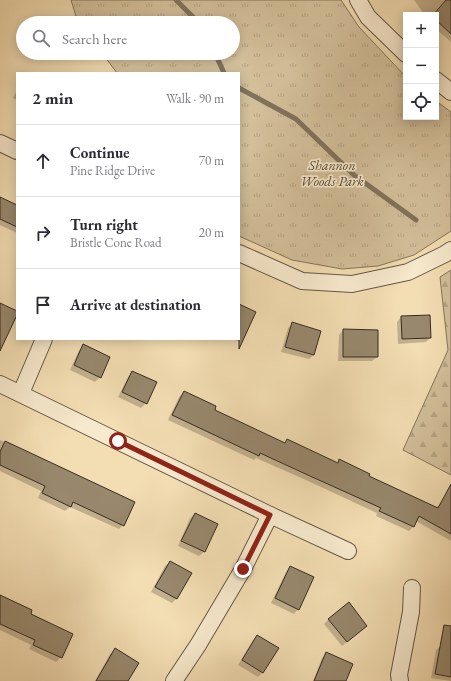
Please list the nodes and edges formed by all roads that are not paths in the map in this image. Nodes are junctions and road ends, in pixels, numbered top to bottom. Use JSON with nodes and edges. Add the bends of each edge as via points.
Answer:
{"nodes":[{"id":1,"x":358,"y":0,"type":"edge"},
{"id":2,"x":403,"y":51,"type":"edge"},
{"id":3,"x":439,"y":82,"type":"edge"},
{"id":4,"x":451,"y":92,"type":"edge"},
{"id":5,"x":0,"y":143,"type":"edge"},
{"id":6,"x":16,"y":151,"type":"edge"},
{"id":7,"x":451,"y":250,"type":"edge"},
{"id":8,"x":240,"y":253,"type":"edge"},
{"id":9,"x":44,"y":340,"type":"edge"},
{"id":10,"x":0,"y":384,"type":"edge"},
{"id":11,"x":21,"y":393,"type":"junction"},
{"id":12,"x":270,"y":515,"type":"junction"},
{"id":13,"x":348,"y":551,"type":"dead end"},
{"id":14,"x":412,"y":588,"type":"dead end"},
{"id":15,"x":174,"y":681,"type":"edge"},
{"id":16,"x":400,"y":681,"type":"edge"}],
"edges":[{"from":1,"to":2,"type":"street","via":[[368,17]]},
{"from":3,"to":4,"type":"street"},
{"from":5,"to":6,"type":"street"},
{"from":7,"to":8,"type":"street","via":[[408,272],[352,284],[302,281]]},
{"from":9,"to":11,"type":"street"},
{"from":10,"to":11,"type":"street"},
{"from":11,"to":12,"type":"street"},
{"from":12,"to":13,"type":"street"},
{"from":12,"to":15,"type":"street","via":[[243,569]]},
{"from":14,"to":16,"type":"street","via":[[411,612]]}]}
